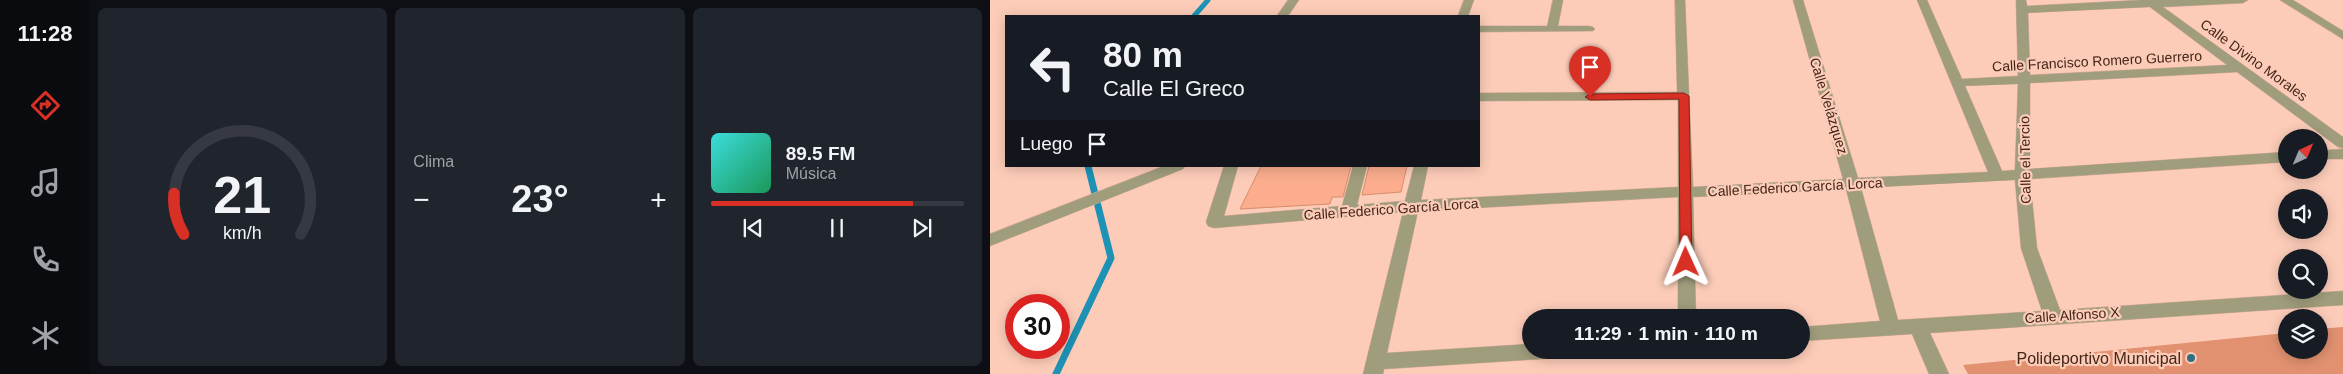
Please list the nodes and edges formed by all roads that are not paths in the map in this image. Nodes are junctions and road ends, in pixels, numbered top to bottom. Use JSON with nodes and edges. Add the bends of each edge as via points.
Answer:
{"nodes":[{"id":1,"x":1294,"y":0,"type":"edge"},
{"id":2,"x":1469,"y":0,"type":"edge"},
{"id":3,"x":1558,"y":0,"type":"edge"},
{"id":4,"x":1680,"y":0,"type":"edge"},
{"id":5,"x":1798,"y":0,"type":"edge"},
{"id":6,"x":1922,"y":0,"type":"edge"},
{"id":7,"x":2243,"y":0,"type":"edge"},
{"id":8,"x":2284,"y":0,"type":"edge"},
{"id":9,"x":2150,"y":2,"type":"edge"},
{"id":10,"x":2022,"y":5,"type":"edge"},
{"id":11,"x":1283,"y":15,"type":"edge"},
{"id":12,"x":1463,"y":15,"type":"edge"},
{"id":13,"x":1552,"y":29,"type":"junction"},
{"id":14,"x":1589,"y":29,"type":"dead end"},
{"id":15,"x":1480,"y":30,"type":"edge"},
{"id":16,"x":2343,"y":36,"type":"edge"},
{"id":17,"x":2240,"y":68,"type":"junction"},
{"id":18,"x":2025,"y":80,"type":"junction"},
{"id":19,"x":1956,"y":83,"type":"junction"},
{"id":20,"x":1684,"y":96,"type":"junction"},
{"id":21,"x":1480,"y":97,"type":"edge"},
{"id":22,"x":2343,"y":144,"type":"edge"},
{"id":23,"x":2343,"y":154,"type":"edge"},
{"id":24,"x":2328,"y":155,"type":"edge"},
{"id":25,"x":2278,"y":158,"type":"edge"},
{"id":26,"x":1175,"y":167,"type":"edge"},
{"id":27,"x":1231,"y":167,"type":"edge"},
{"id":28,"x":1360,"y":167,"type":"edge"},
{"id":29,"x":1421,"y":167,"type":"edge"},
{"id":30,"x":2024,"y":174,"type":"junction"},
{"id":31,"x":1997,"y":176,"type":"junction"},
{"id":32,"x":1852,"y":183,"type":"junction"},
{"id":33,"x":1685,"y":193,"type":"junction"},
{"id":34,"x":1412,"y":206,"type":"junction"},
{"id":35,"x":1348,"y":212,"type":"junction"},
{"id":36,"x":990,"y":240,"type":"edge"},
{"id":37,"x":2343,"y":298,"type":"edge"},
{"id":38,"x":1687,"y":309,"type":"edge"},
{"id":39,"x":2053,"y":316,"type":"junction"},
{"id":40,"x":1891,"y":327,"type":"junction"},
{"id":41,"x":1918,"y":327,"type":"junction"},
{"id":42,"x":1810,"y":333,"type":"edge"},
{"id":43,"x":1522,"y":353,"type":"edge"},
{"id":44,"x":1375,"y":368,"type":"edge"},
{"id":45,"x":1939,"y":374,"type":"edge"}],
"edges":[{"from":1,"to":11,"type":"street"},
{"from":2,"to":12,"type":"street"},
{"from":3,"to":13,"type":"street"},
{"from":4,"to":20,"type":"street"},
{"from":5,"to":32,"type":"street","name":"Calle Velázquez"},
{"from":6,"to":19,"type":"street"},
{"from":7,"to":9,"type":"street"},
{"from":8,"to":16,"type":"street"},
{"from":9,"to":10,"type":"street"},
{"from":9,"to":17,"type":"street","name":"Calle Divino Morales"},
{"from":10,"to":18,"type":"street","name":"Calle el Tercio"},
{"from":13,"to":14,"type":"street"},
{"from":13,"to":15,"type":"street"},
{"from":17,"to":18,"type":"street","name":"Calle Francisco Romero Guerrero"},
{"from":17,"to":22,"type":"street","name":"Calle Divino Morales"},
{"from":18,"to":19,"type":"street","name":"Calle Francisco Romero Guerrero"},
{"from":18,"to":30,"type":"street","name":"Calle el Tercio"},
{"from":19,"to":31,"type":"street"},
{"from":20,"to":21,"type":"street"},
{"from":20,"to":33,"type":"street"},
{"from":23,"to":24,"type":"street"},
{"from":25,"to":30,"type":"street","name":"Calle Federico García Lorca"},
{"from":26,"to":36,"type":"street"},
{"from":27,"to":35,"type":"street","name":"Calle Federico García Lorca","via":[[1214,222]]},
{"from":28,"to":35,"type":"street"},
{"from":29,"to":34,"type":"street"},
{"from":30,"to":31,"type":"street","name":"Calle Federico García Lorca"},
{"from":30,"to":39,"type":"street","name":"Calle el Tercio","via":[[2027,242]]},
{"from":31,"to":32,"type":"street","name":"Calle Federico García Lorca"},
{"from":32,"to":33,"type":"street","name":"Calle Federico García Lorca"},
{"from":32,"to":40,"type":"street","name":"Calle Velázquez"},
{"from":33,"to":34,"type":"street","name":"Calle Federico García Lorca"},
{"from":33,"to":38,"type":"street"},
{"from":34,"to":35,"type":"street","name":"Calle Federico García Lorca"},
{"from":34,"to":44,"type":"street"},
{"from":37,"to":39,"type":"street","name":"Calle Alfonso X"},
{"from":39,"to":41,"type":"street","name":"Calle Alfonso X"},
{"from":40,"to":41,"type":"street","name":"Calle Alfonso X"},
{"from":40,"to":42,"type":"street","name":"Calle Alfonso X"},
{"from":41,"to":45,"type":"street"},
{"from":43,"to":44,"type":"street"}]}
